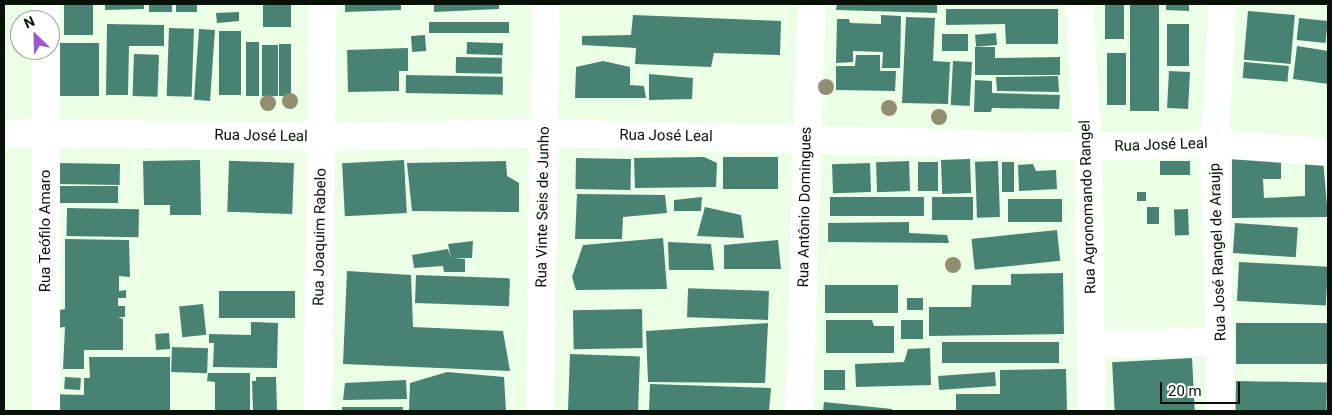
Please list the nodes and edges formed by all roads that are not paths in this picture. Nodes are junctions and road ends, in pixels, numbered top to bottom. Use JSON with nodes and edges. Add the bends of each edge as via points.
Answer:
{"nodes":[{"id":1,"x":322,"y":4,"type":"edge"},
{"id":2,"x":546,"y":4,"type":"edge"},
{"id":3,"x":812,"y":4,"type":"edge"},
{"id":4,"x":1079,"y":4,"type":"edge"},
{"id":5,"x":1224,"y":4,"type":"edge"},
{"id":6,"x":46,"y":60,"type":"edge"},
{"id":7,"x":4,"y":133,"type":"edge"},
{"id":8,"x":47,"y":133,"type":"junction"},
{"id":9,"x":544,"y":133,"type":"junction"},
{"id":10,"x":321,"y":137,"type":"junction"},
{"id":11,"x":805,"y":140,"type":"junction"},
{"id":12,"x":1214,"y":144,"type":"junction"},
{"id":13,"x":1088,"y":147,"type":"junction"},
{"id":14,"x":1328,"y":152,"type":"edge"},
{"id":15,"x":1220,"y":342,"type":"junction"},
{"id":16,"x":1092,"y":344,"type":"junction"},
{"id":17,"x":46,"y":411,"type":"edge"},
{"id":18,"x":318,"y":411,"type":"edge"},
{"id":19,"x":540,"y":411,"type":"edge"},
{"id":20,"x":799,"y":411,"type":"edge"},
{"id":21,"x":1092,"y":411,"type":"edge"},
{"id":22,"x":1221,"y":411,"type":"edge"}],
"edges":[{"from":1,"to":10,"type":"street","name":"Rua Joaquim Rabelo"},
{"from":2,"to":9,"type":"street","name":"Rua Vinte Seis de Junho"},
{"from":3,"to":11,"type":"street","name":"Rua Antônio Domingues"},
{"from":4,"to":13,"type":"street","name":"Rua Agronomando Rangel"},
{"from":5,"to":12,"type":"street","name":"Rua José Rangel de Araujp"},
{"from":6,"to":8,"type":"street","name":"Rua Teófilo Amaro"},
{"from":7,"to":8,"type":"street","name":"Rua José Leal"},
{"from":8,"to":10,"type":"street","name":"Rua José Leal"},
{"from":8,"to":17,"type":"street","name":"Rua Teófilo Amaro"},
{"from":9,"to":10,"type":"street","name":"Rua José Leal"},
{"from":9,"to":11,"type":"street","name":"Rua José Leal"},
{"from":9,"to":19,"type":"street","name":"Rua Vinte Seis de Junho"},
{"from":10,"to":18,"type":"street","name":"Rua Joaquim Rabelo"},
{"from":11,"to":13,"type":"street","name":"Rua José Leal"},
{"from":11,"to":20,"type":"street","name":"Rua Antônio Domingues"},
{"from":12,"to":13,"type":"street","name":"Rua José Leal"},
{"from":12,"to":14,"type":"street","name":"Rua José Leal"},
{"from":12,"to":15,"type":"street","name":"Rua José Rangel de Araujp"},
{"from":13,"to":16,"type":"street","name":"Rua Agronomando Rangel"},
{"from":15,"to":16,"type":"street"},
{"from":15,"to":22,"type":"street","name":"Rua José Rangel de Araujp"},
{"from":16,"to":21,"type":"street","name":"Rua Agronomando Rangel"}]}
